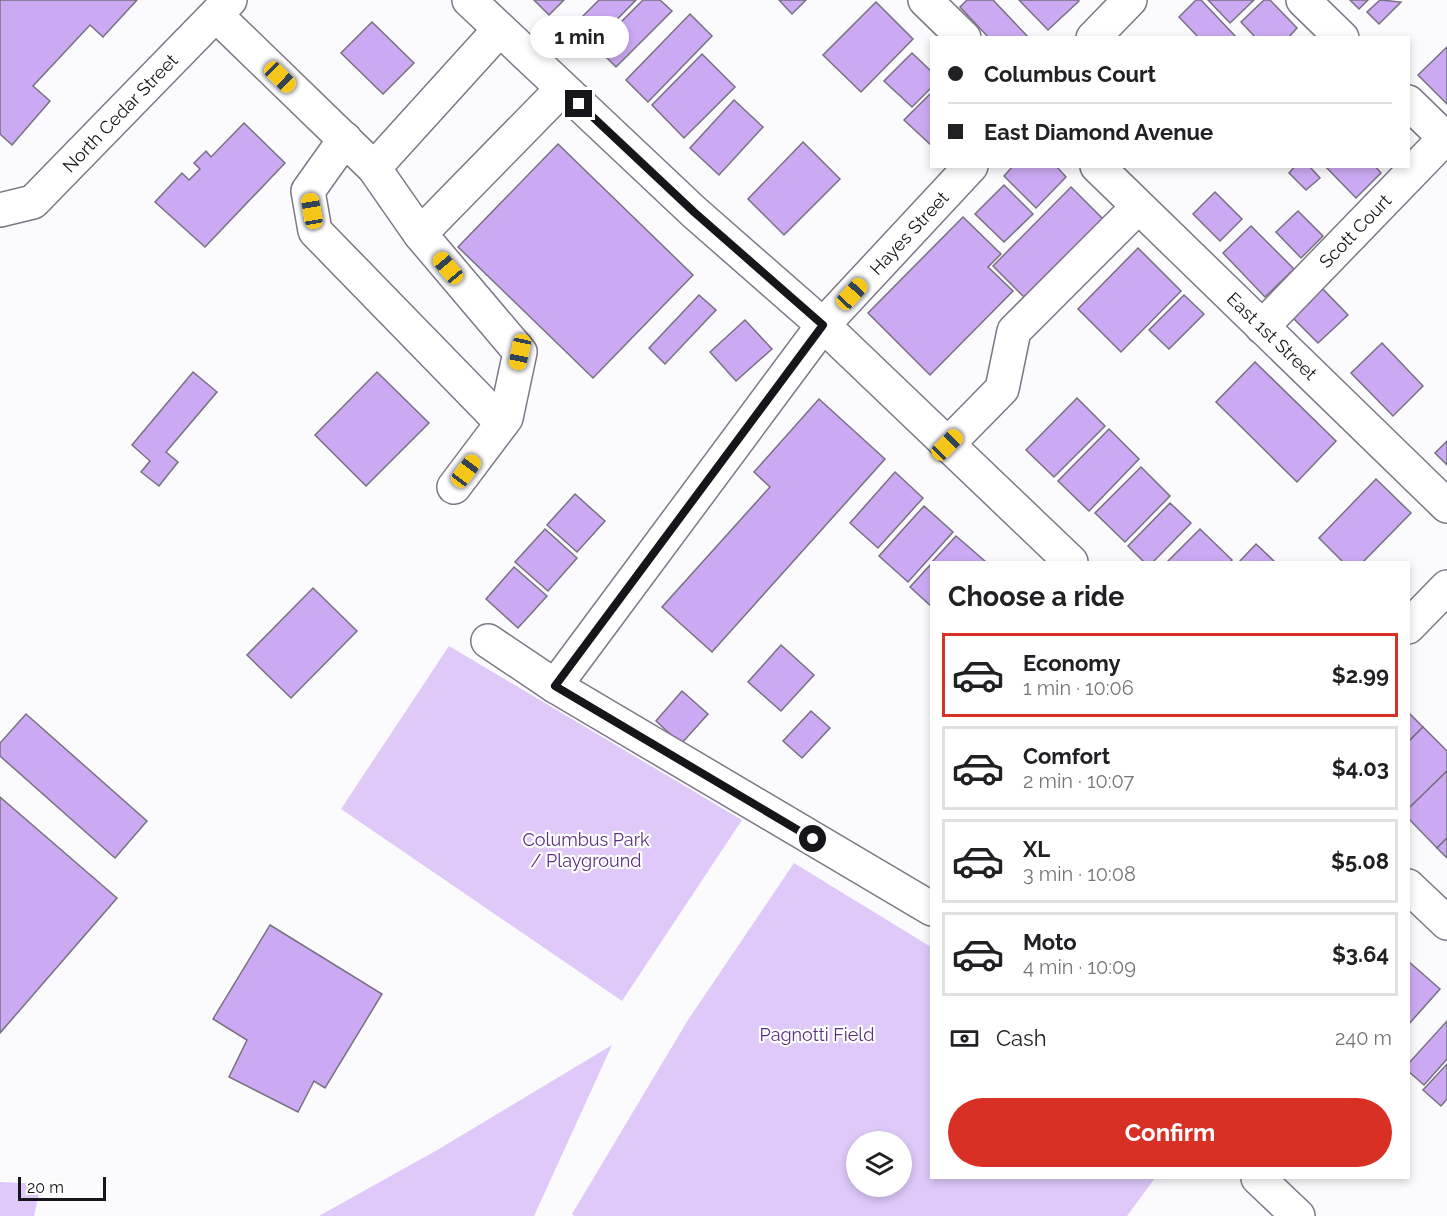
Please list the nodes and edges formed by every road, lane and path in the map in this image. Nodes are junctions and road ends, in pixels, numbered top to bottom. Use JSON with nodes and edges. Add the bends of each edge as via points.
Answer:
{"nodes":[{"id":1,"x":469,"y":0,"type":"edge"},
{"id":2,"x":925,"y":0,"type":"edge"},
{"id":3,"x":1130,"y":0,"type":"edge"},
{"id":4,"x":1303,"y":0,"type":"edge"},
{"id":5,"x":223,"y":7,"type":"edge"},
{"id":6,"x":499,"y":30,"type":"junction"},
{"id":7,"x":962,"y":36,"type":"edge"},
{"id":8,"x":1096,"y":36,"type":"edge"},
{"id":9,"x":1340,"y":36,"type":"edge"},
{"id":10,"x":562,"y":89,"type":"junction"},
{"id":11,"x":1410,"y":104,"type":"edge"},
{"id":12,"x":1446,"y":138,"type":"edge"},
{"id":13,"x":345,"y":139,"type":"junction"},
{"id":14,"x":374,"y":168,"type":"junction"},
{"id":15,"x":969,"y":168,"type":"edge"},
{"id":16,"x":1098,"y":168,"type":"edge"},
{"id":17,"x":1138,"y":207,"type":"junction"},
{"id":18,"x":0,"y":210,"type":"edge"},
{"id":19,"x":420,"y":234,"type":"junction"},
{"id":20,"x":823,"y":325,"type":"junction"},
{"id":21,"x":1262,"y":327,"type":"junction"},
{"id":22,"x":502,"y":423,"type":"junction"},
{"id":23,"x":947,"y":445,"type":"junction"},
{"id":24,"x":454,"y":488,"type":"dead end"},
{"id":25,"x":1447,"y":506,"type":"edge"},
{"id":26,"x":1070,"y":561,"type":"edge"},
{"id":27,"x":1447,"y":587,"type":"edge"},
{"id":28,"x":1410,"y":625,"type":"edge"},
{"id":29,"x":488,"y":641,"type":"dead end"},
{"id":30,"x":555,"y":686,"type":"junction"},
{"id":31,"x":1410,"y":888,"type":"edge"},
{"id":32,"x":930,"y":908,"type":"edge"},
{"id":33,"x":1447,"y":923,"type":"edge"},
{"id":34,"x":1259,"y":1179,"type":"edge"},
{"id":35,"x":1298,"y":1216,"type":"edge"}],
"edges":[{"from":1,"to":6,"type":"street"},
{"from":2,"to":7,"type":"street"},
{"from":3,"to":8,"type":"street"},
{"from":4,"to":9,"type":"street"},
{"from":5,"to":13,"type":"street"},
{"from":5,"to":18,"type":"street","name":"North Cedar Street","via":[[33,202]]},
{"from":6,"to":10,"type":"street"},
{"from":6,"to":14,"type":"street"},
{"from":10,"to":19,"type":"street"},
{"from":10,"to":20,"type":"street"},
{"from":11,"to":12,"type":"street"},
{"from":12,"to":21,"type":"street","name":"Scott Court"},
{"from":13,"to":14,"type":"street"},
{"from":13,"to":22,"type":"street","via":[[308,191],[315,231]]},
{"from":14,"to":19,"type":"street"},
{"from":15,"to":20,"type":"street","name":"Hayes Street"},
{"from":16,"to":17,"type":"street","name":"East 1st Street"},
{"from":17,"to":21,"type":"street","name":"East 1st Street"},
{"from":17,"to":23,"type":"street","via":[[1014,331],[1002,389]]},
{"from":19,"to":22,"type":"street","via":[[520,352]]},
{"from":20,"to":23,"type":"street"},
{"from":20,"to":30,"type":"street","name":"Hayes Street"},
{"from":21,"to":25,"type":"street","name":"East 1st Street"},
{"from":22,"to":24,"type":"street"},
{"from":23,"to":26,"type":"street"},
{"from":27,"to":28,"type":"street"},
{"from":29,"to":30,"type":"street"},
{"from":30,"to":32,"type":"street"},
{"from":31,"to":33,"type":"street"},
{"from":34,"to":35,"type":"street"}]}
